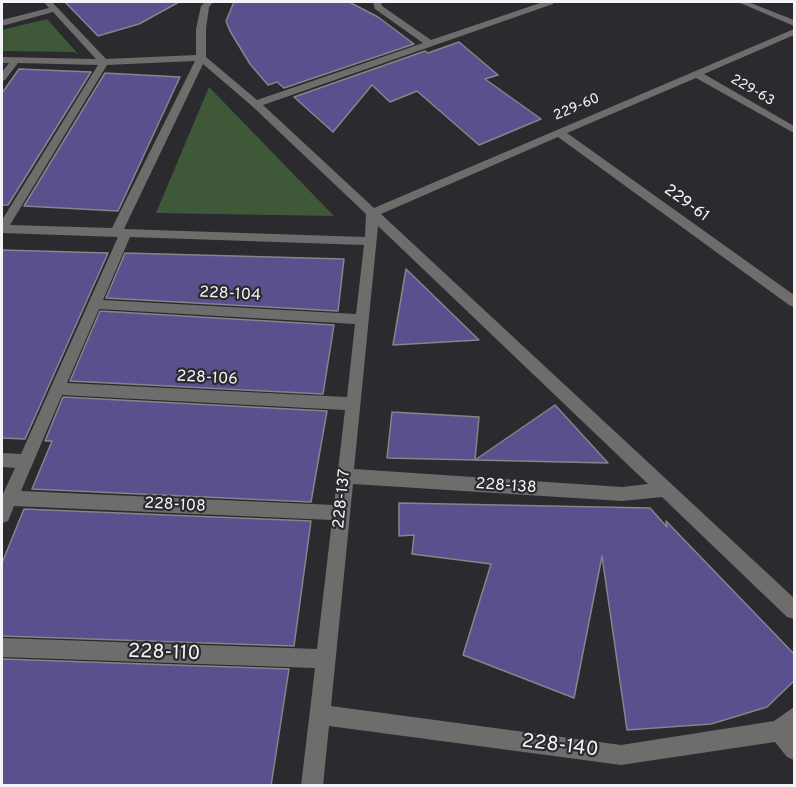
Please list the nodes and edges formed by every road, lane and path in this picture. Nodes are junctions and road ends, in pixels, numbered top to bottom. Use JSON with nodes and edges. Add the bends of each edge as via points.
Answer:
{"nodes":[{"id":1,"x":377,"y":2,"type":"edge"},
{"id":2,"x":550,"y":2,"type":"edge"},
{"id":3,"x":742,"y":2,"type":"edge"},
{"id":4,"x":205,"y":3,"type":"edge"},
{"id":5,"x":51,"y":5,"type":"edge"},
{"id":6,"x":2,"y":23,"type":"edge"},
{"id":7,"x":795,"y":23,"type":"edge"},
{"id":8,"x":795,"y":32,"type":"edge"},
{"id":9,"x":428,"y":42,"type":"junction"},
{"id":10,"x":201,"y":58,"type":"junction"},
{"id":11,"x":2,"y":60,"type":"edge"},
{"id":12,"x":16,"y":60,"type":"junction"},
{"id":13,"x":104,"y":62,"type":"junction"},
{"id":14,"x":696,"y":74,"type":"junction"},
{"id":15,"x":2,"y":78,"type":"edge"},
{"id":16,"x":256,"y":104,"type":"junction"},
{"id":17,"x":795,"y":130,"type":"edge"},
{"id":18,"x":558,"y":132,"type":"junction"},
{"id":19,"x":372,"y":213,"type":"junction"},
{"id":20,"x":2,"y":229,"type":"edge"},
{"id":21,"x":121,"y":233,"type":"junction"},
{"id":22,"x":371,"y":241,"type":"junction"},
{"id":23,"x":795,"y":302,"type":"edge"},
{"id":24,"x":95,"y":304,"type":"junction"},
{"id":25,"x":363,"y":319,"type":"junction"},
{"id":26,"x":58,"y":389,"type":"junction"},
{"id":27,"x":354,"y":404,"type":"junction"},
{"id":28,"x":2,"y":460,"type":"edge"},
{"id":29,"x":25,"y":461,"type":"junction"},
{"id":30,"x":346,"y":476,"type":"junction"},
{"id":31,"x":666,"y":489,"type":"junction"},
{"id":32,"x":9,"y":498,"type":"junction"},
{"id":33,"x":342,"y":513,"type":"junction"},
{"id":34,"x":2,"y":515,"type":"edge"},
{"id":35,"x":795,"y":610,"type":"edge"},
{"id":36,"x":2,"y":648,"type":"edge"},
{"id":37,"x":326,"y":659,"type":"junction"},
{"id":38,"x":319,"y":716,"type":"junction"},
{"id":39,"x":787,"y":724,"type":"edge"},
{"id":40,"x":795,"y":750,"type":"edge"},
{"id":41,"x":312,"y":786,"type":"edge"}],
"edges":[{"from":1,"to":9,"type":"street","via":[[378,7]]},
{"from":2,"to":9,"type":"street"},
{"from":3,"to":7,"type":"street"},
{"from":4,"to":10,"type":"street"},
{"from":5,"to":6,"type":"street"},
{"from":5,"to":13,"type":"street"},
{"from":8,"to":14,"type":"street","name":"229-60"},
{"from":9,"to":16,"type":"street"},
{"from":10,"to":13,"type":"street"},
{"from":10,"to":16,"type":"street"},
{"from":10,"to":21,"type":"street"},
{"from":11,"to":12,"type":"street"},
{"from":12,"to":13,"type":"street"},
{"from":12,"to":15,"type":"street"},
{"from":13,"to":20,"type":"street"},
{"from":14,"to":17,"type":"street","name":"229-63"},
{"from":14,"to":18,"type":"street","name":"229-60"},
{"from":16,"to":19,"type":"street"},
{"from":18,"to":19,"type":"street","name":"229-60"},
{"from":18,"to":23,"type":"street","name":"229-61"},
{"from":19,"to":22,"type":"street","name":"228-137"},
{"from":19,"to":31,"type":"street"},
{"from":20,"to":21,"type":"street"},
{"from":21,"to":22,"type":"street"},
{"from":21,"to":24,"type":"street"},
{"from":22,"to":25,"type":"street","name":"228-137"},
{"from":24,"to":25,"type":"street","name":"228-104"},
{"from":24,"to":26,"type":"street"},
{"from":25,"to":27,"type":"street","name":"228-137"},
{"from":26,"to":27,"type":"street","name":"228-106"},
{"from":26,"to":29,"type":"street"},
{"from":27,"to":30,"type":"street","name":"228-137"},
{"from":28,"to":29,"type":"street"},
{"from":29,"to":32,"type":"street"},
{"from":30,"to":31,"type":"street","name":"228-138","via":[[622,495]]},
{"from":30,"to":33,"type":"street","name":"228-137"},
{"from":31,"to":35,"type":"street"},
{"from":32,"to":33,"type":"street","name":"228-108"},
{"from":32,"to":34,"type":"street"},
{"from":33,"to":37,"type":"street","name":"228-137"},
{"from":36,"to":37,"type":"street","name":"228-110"},
{"from":37,"to":38,"type":"street","name":"228-137"},
{"from":38,"to":39,"type":"street","name":"228-140","via":[[621,755]]},
{"from":38,"to":41,"type":"street","name":"228-137"},
{"from":39,"to":40,"type":"street"}]}
